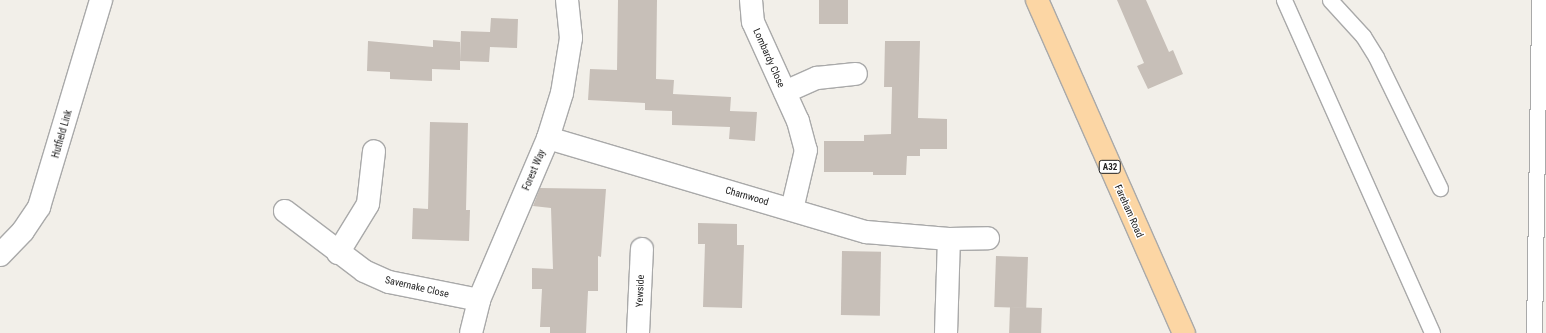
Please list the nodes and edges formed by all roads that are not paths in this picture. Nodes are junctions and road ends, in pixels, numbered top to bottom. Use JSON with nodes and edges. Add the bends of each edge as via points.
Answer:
{"nodes":[{"id":1,"x":101,"y":0,"type":"edge"},
{"id":2,"x":567,"y":0,"type":"edge"},
{"id":3,"x":751,"y":0,"type":"edge"},
{"id":4,"x":1037,"y":0,"type":"edge"},
{"id":5,"x":1284,"y":0,"type":"edge"},
{"id":6,"x":1330,"y":0,"type":"edge"},
{"id":7,"x":1539,"y":0,"type":"edge"},
{"id":8,"x":856,"y":74,"type":"dead end"},
{"id":9,"x":785,"y":92,"type":"junction"},
{"id":10,"x":548,"y":138,"type":"junction"},
{"id":11,"x":374,"y":151,"type":"dead end"},
{"id":12,"x":1440,"y":188,"type":"dead end"},
{"id":13,"x":792,"y":209,"type":"junction"},
{"id":14,"x":285,"y":211,"type":"dead end"},
{"id":15,"x":988,"y":238,"type":"dead end"},
{"id":16,"x":949,"y":239,"type":"junction"},
{"id":17,"x":642,"y":249,"type":"dead end"},
{"id":18,"x":338,"y":253,"type":"junction"},
{"id":19,"x":0,"y":255,"type":"edge"},
{"id":20,"x":479,"y":300,"type":"junction"},
{"id":21,"x":1538,"y":330,"type":"edge"},
{"id":22,"x":471,"y":333,"type":"edge"},
{"id":23,"x":638,"y":333,"type":"edge"},
{"id":24,"x":946,"y":333,"type":"edge"},
{"id":25,"x":1184,"y":333,"type":"edge"},
{"id":26,"x":1432,"y":333,"type":"edge"}],
"edges":[{"from":1,"to":19,"type":"street","name":"Hutfield Link","via":[[38,208],[18,237]]},
{"from":2,"to":10,"type":"street","name":"Forest Way","via":[[571,38],[562,93]]},
{"from":3,"to":9,"type":"street","name":"Lombardy Close","via":[[753,22]]},
{"from":4,"to":25,"type":"main road","name":"Fareham Road","number":"A32"},
{"from":5,"to":26,"type":"lane"},
{"from":6,"to":12,"type":"lane","via":[[1363,36],[1376,57]]},
{"from":7,"to":21,"type":"lane"},
{"from":8,"to":9,"type":"street","name":"Lombardy Close","via":[[817,78]]},
{"from":9,"to":13,"type":"street","name":"Lombardy Close","via":[[798,121],[806,150]]},
{"from":10,"to":13,"type":"street","name":"Charnwood"},
{"from":10,"to":20,"type":"street","name":"Forest Way"},
{"from":11,"to":18,"type":"street","via":[[368,204]]},
{"from":13,"to":16,"type":"street","name":"Charnwood","via":[[866,232]]},
{"from":14,"to":18,"type":"street","name":"Savernake Close"},
{"from":15,"to":16,"type":"street","name":"Charnwood"},
{"from":16,"to":24,"type":"street"},
{"from":17,"to":23,"type":"street","name":"Yewside"},
{"from":18,"to":20,"type":"street","name":"Savernake Close","via":[[364,271],[389,282]]},
{"from":20,"to":22,"type":"street","name":"Forest Way"}]}
